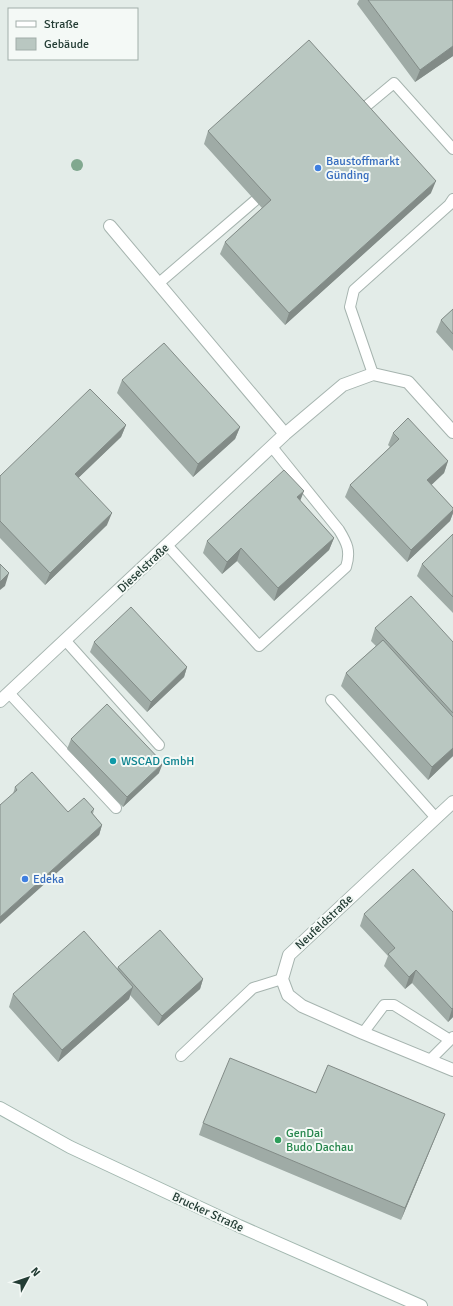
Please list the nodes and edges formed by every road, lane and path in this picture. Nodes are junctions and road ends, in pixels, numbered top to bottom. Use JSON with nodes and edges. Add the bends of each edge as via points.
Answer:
{"nodes":[{"id":1,"x":352,"y":119,"type":"edge"},
{"id":2,"x":453,"y":149,"type":"edge"},
{"id":3,"x":273,"y":185,"type":"edge"},
{"id":4,"x":453,"y":199,"type":"edge"},
{"id":5,"x":110,"y":226,"type":"dead end"},
{"id":6,"x":159,"y":283,"type":"junction"},
{"id":7,"x":373,"y":374,"type":"junction"},
{"id":8,"x":453,"y":432,"type":"edge"},
{"id":9,"x":285,"y":434,"type":"junction"},
{"id":10,"x":272,"y":447,"type":"junction"},
{"id":11,"x":167,"y":545,"type":"junction"},
{"id":12,"x":65,"y":640,"type":"junction"},
{"id":13,"x":9,"y":692,"type":"junction"},
{"id":14,"x":331,"y":700,"type":"dead end"},
{"id":15,"x":0,"y":701,"type":"edge"},
{"id":16,"x":158,"y":745,"type":"dead end"},
{"id":17,"x":453,"y":802,"type":"edge"},
{"id":18,"x":116,"y":808,"type":"dead end"},
{"id":19,"x":436,"y":818,"type":"junction"},
{"id":20,"x":282,"y":979,"type":"junction"},
{"id":21,"x":363,"y":1033,"type":"junction"},
{"id":22,"x":451,"y":1039,"type":"edge"},
{"id":23,"x":181,"y":1056,"type":"dead end"},
{"id":24,"x":429,"y":1061,"type":"junction"},
{"id":25,"x":453,"y":1070,"type":"edge"},
{"id":26,"x":0,"y":1108,"type":"edge"},
{"id":27,"x":421,"y":1306,"type":"edge"}],
"edges":[{"from":1,"to":2,"type":"lane","via":[[394,83]]},
{"from":3,"to":6,"type":"lane"},
{"from":4,"to":7,"type":"lane","via":[[354,290],[350,307]]},
{"from":5,"to":6,"type":"street"},
{"from":6,"to":9,"type":"street"},
{"from":7,"to":8,"type":"street","via":[[408,382]]},
{"from":7,"to":9,"type":"street","name":"Dieselstraße","via":[[343,385]]},
{"from":9,"to":10,"type":"street","name":"Dieselstraße"},
{"from":10,"to":11,"type":"street","name":"Dieselstraße"},
{"from":10,"to":11,"type":"lane","via":[[339,530],[346,542],[349,556],[346,567],[259,646]]},
{"from":11,"to":12,"type":"street","name":"Dieselstraße"},
{"from":12,"to":13,"type":"street","name":"Dieselstraße"},
{"from":12,"to":16,"type":"lane"},
{"from":13,"to":15,"type":"street","name":"Dieselstraße"},
{"from":13,"to":18,"type":"lane"},
{"from":14,"to":19,"type":"lane"},
{"from":17,"to":19,"type":"street","name":"Neufeldstraße"},
{"from":19,"to":20,"type":"street","name":"Neufeldstraße","via":[[289,955]]},
{"from":20,"to":21,"type":"street","via":[[288,994],[302,1006]]},
{"from":20,"to":23,"type":"lane","via":[[253,988]]},
{"from":21,"to":22,"type":"lane","via":[[384,1005],[394,1005]]},
{"from":21,"to":24,"type":"street"},
{"from":22,"to":24,"type":"lane"},
{"from":24,"to":25,"type":"street"},
{"from":26,"to":27,"type":"street","name":"Brucker Straße","via":[[70,1147]]}]}
